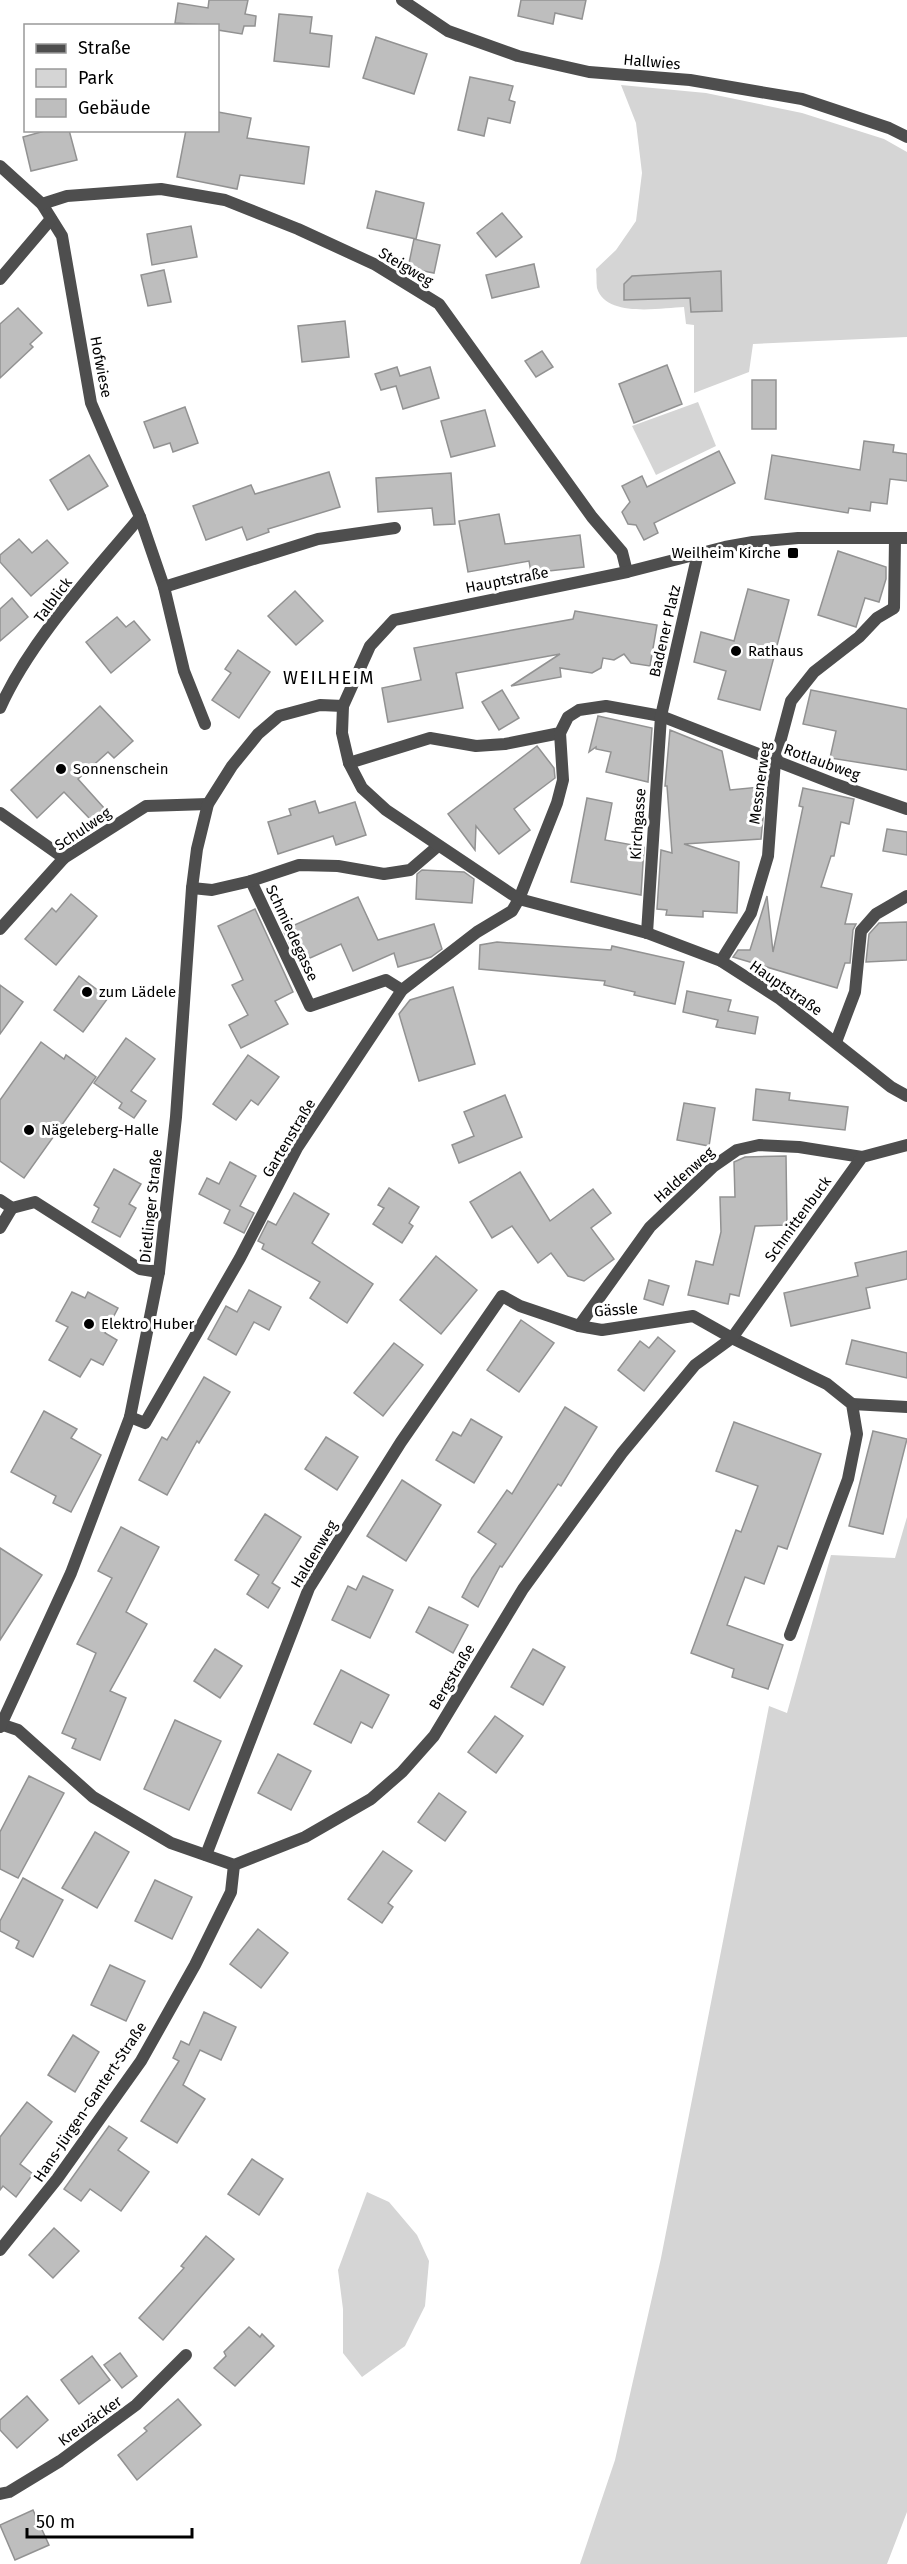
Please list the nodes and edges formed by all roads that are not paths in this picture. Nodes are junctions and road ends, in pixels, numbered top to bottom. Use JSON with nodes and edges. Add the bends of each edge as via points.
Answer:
{"nodes":[{"id":1,"x":402,"y":0,"type":"edge"},
{"id":2,"x":907,"y":138,"type":"edge"},
{"id":3,"x":0,"y":166,"type":"edge"},
{"id":4,"x":42,"y":204,"type":"junction"},
{"id":5,"x":51,"y":219,"type":"junction"},
{"id":6,"x":0,"y":279,"type":"edge"},
{"id":7,"x":140,"y":517,"type":"junction"},
{"id":8,"x":395,"y":528,"type":"dead end"},
{"id":9,"x":901,"y":538,"type":"edge"},
{"id":10,"x":698,"y":554,"type":"junction"},
{"id":11,"x":627,"y":572,"type":"junction"},
{"id":12,"x":164,"y":587,"type":"junction"},
{"id":13,"x":343,"y":706,"type":"junction"},
{"id":14,"x":0,"y":708,"type":"edge"},
{"id":15,"x":661,"y":716,"type":"junction"},
{"id":16,"x":205,"y":724,"type":"dead end"},
{"id":17,"x":560,"y":733,"type":"junction"},
{"id":18,"x":775,"y":761,"type":"junction"},
{"id":19,"x":348,"y":763,"type":"junction"},
{"id":20,"x":208,"y":804,"type":"junction"},
{"id":21,"x":907,"y":809,"type":"edge"},
{"id":22,"x":0,"y":813,"type":"edge"},
{"id":23,"x":438,"y":846,"type":"junction"},
{"id":24,"x":64,"y":858,"type":"junction"},
{"id":25,"x":251,"y":881,"type":"junction"},
{"id":26,"x":192,"y":888,"type":"junction"},
{"id":27,"x":907,"y":896,"type":"edge"},
{"id":28,"x":519,"y":899,"type":"junction"},
{"id":29,"x":0,"y":929,"type":"edge"},
{"id":30,"x":647,"y":933,"type":"junction"},
{"id":31,"x":721,"y":962,"type":"junction"},
{"id":32,"x":402,"y":990,"type":"junction"},
{"id":33,"x":836,"y":1042,"type":"junction"},
{"id":34,"x":907,"y":1096,"type":"edge"},
{"id":35,"x":907,"y":1145,"type":"edge"},
{"id":36,"x":862,"y":1157,"type":"junction"},
{"id":37,"x":0,"y":1200,"type":"edge"},
{"id":38,"x":12,"y":1208,"type":"junction"},
{"id":39,"x":0,"y":1228,"type":"edge"},
{"id":40,"x":159,"y":1272,"type":"junction"},
{"id":41,"x":502,"y":1296,"type":"joint"},
{"id":42,"x":579,"y":1326,"type":"junction"},
{"id":43,"x":732,"y":1338,"type":"junction"},
{"id":44,"x":852,"y":1404,"type":"junction"},
{"id":45,"x":907,"y":1407,"type":"edge"},
{"id":46,"x":130,"y":1417,"type":"junction"},
{"id":47,"x":790,"y":1635,"type":"dead end"},
{"id":48,"x":0,"y":1725,"type":"edge"},
{"id":49,"x":206,"y":1855,"type":"junction"},
{"id":50,"x":234,"y":1865,"type":"junction"},
{"id":51,"x":0,"y":2250,"type":"edge"},
{"id":52,"x":186,"y":2355,"type":"dead end"},
{"id":53,"x":0,"y":2494,"type":"edge"}],
"edges":[{"from":1,"to":2,"type":"street","name":"Hallwies","via":[[448,31],[518,56],[589,72],[690,80],[802,99]]},
{"from":3,"to":4,"type":"street","name":"Hofwiese"},
{"from":4,"to":5,"type":"street","name":"Hofwiese"},
{"from":4,"to":11,"type":"street","name":"Steigweg","via":[[67,196],[161,189],[225,200],[374,264],[439,304],[579,500],[622,552]]},
{"from":5,"to":6,"type":"street"},
{"from":5,"to":7,"type":"street","name":"Hofwiese","via":[[62,236],[92,403]]},
{"from":7,"to":12,"type":"street","name":"Hofwiese"},
{"from":7,"to":14,"type":"street","name":"Talblick","via":[[73,597],[12,681]]},
{"from":8,"to":12,"type":"street","via":[[318,539]]},
{"from":9,"to":10,"type":"street","name":"Hauptstraße","via":[[798,538],[753,542]]},
{"from":9,"to":18,"type":"street","name":"Messnerweg","via":[[894,608],[814,672],[791,700]]},
{"from":10,"to":11,"type":"street","name":"Hauptstraße"},
{"from":10,"to":15,"type":"street","name":"Badener Platz"},
{"from":11,"to":13,"type":"street","name":"Hauptstraße","via":[[394,620],[370,646]]},
{"from":12,"to":16,"type":"street","name":"Hofwiese","via":[[184,671]]},
{"from":13,"to":19,"type":"street","name":"Hauptstraße","via":[[342,733]]},
{"from":13,"to":20,"type":"street","name":"Dietlinger Straße","via":[[320,705],[279,716],[232,766]]},
{"from":15,"to":17,"type":"street","name":"Rotlaubweg","via":[[606,706],[579,710],[568,717]]},
{"from":15,"to":18,"type":"street","name":"Rotlaubweg"},
{"from":15,"to":30,"type":"street","name":"Kirchgasse"},
{"from":17,"to":19,"type":"street","via":[[476,746],[430,738]]},
{"from":17,"to":28,"type":"street","via":[[563,780]]},
{"from":18,"to":21,"type":"street","name":"Rotlaubweg"},
{"from":18,"to":31,"type":"street","name":"Messnerweg","via":[[768,856],[751,913]]},
{"from":19,"to":23,"type":"street","name":"Hauptstraße","via":[[362,789]]},
{"from":20,"to":24,"type":"street","name":"Schulweg","via":[[146,806]]},
{"from":20,"to":26,"type":"street","name":"Dietlinger Straße"},
{"from":22,"to":24,"type":"street"},
{"from":23,"to":25,"type":"street","via":[[410,870],[384,874],[338,866],[299,865]]},
{"from":23,"to":28,"type":"street","name":"Hauptstraße"},
{"from":24,"to":29,"type":"street","name":"Schulweg"},
{"from":25,"to":26,"type":"street","via":[[212,890]]},
{"from":25,"to":32,"type":"street","name":"Schmiedegasse","via":[[310,1006],[386,980]]},
{"from":26,"to":40,"type":"street","name":"Dietlinger Straße","via":[[176,1117]]},
{"from":27,"to":33,"type":"street","via":[[876,914],[861,931],[855,992]]},
{"from":28,"to":30,"type":"street","name":"Hauptstraße"},
{"from":28,"to":32,"type":"street","name":"Gartenstraße","via":[[512,911],[477,932]]},
{"from":30,"to":31,"type":"street","name":"Hauptstraße"},
{"from":31,"to":33,"type":"street","name":"Hauptstraße","via":[[780,999]]},
{"from":32,"to":46,"type":"street","name":"Gartenstraße","via":[[297,1148],[240,1258],[145,1423]]},
{"from":33,"to":34,"type":"street","name":"Hauptstraße"},
{"from":35,"to":36,"type":"street"},
{"from":36,"to":42,"type":"street","name":"Haldenweg","via":[[759,1145],[737,1150],[714,1166],[650,1227]]},
{"from":36,"to":43,"type":"street","name":"Schmittenbuck"},
{"from":37,"to":38,"type":"street"},
{"from":38,"to":39,"type":"street"},
{"from":38,"to":40,"type":"street","via":[[36,1202],[140,1269]]},
{"from":40,"to":46,"type":"street","name":"Dietlinger Straße"},
{"from":41,"to":42,"type":"street","name":"Gässle"},
{"from":41,"to":49,"type":"street","name":"Haldenweg","via":[[401,1442],[309,1588]]},
{"from":42,"to":43,"type":"street","name":"Gässle","via":[[602,1330],[693,1317]]},
{"from":43,"to":44,"type":"street","via":[[827,1384]]},
{"from":43,"to":50,"type":"street","name":"Bergstraße","via":[[695,1365],[622,1453],[523,1589],[434,1736],[402,1772],[371,1799],[305,1837]]},
{"from":44,"to":45,"type":"street"},
{"from":44,"to":47,"type":"street","via":[[856,1434],[848,1479]]},
{"from":46,"to":48,"type":"street","name":"Dietlinger Straße","via":[[71,1573]]},
{"from":48,"to":49,"type":"street","via":[[18,1730],[93,1797],[171,1843]]},
{"from":49,"to":50,"type":"street"},
{"from":50,"to":51,"type":"street","name":"Hans-Jürgen-Gantert-Straße","via":[[231,1892],[141,2061],[57,2179]]},
{"from":52,"to":53,"type":"street","name":"Kreuzäcker","via":[[136,2405],[60,2462]]}]}
